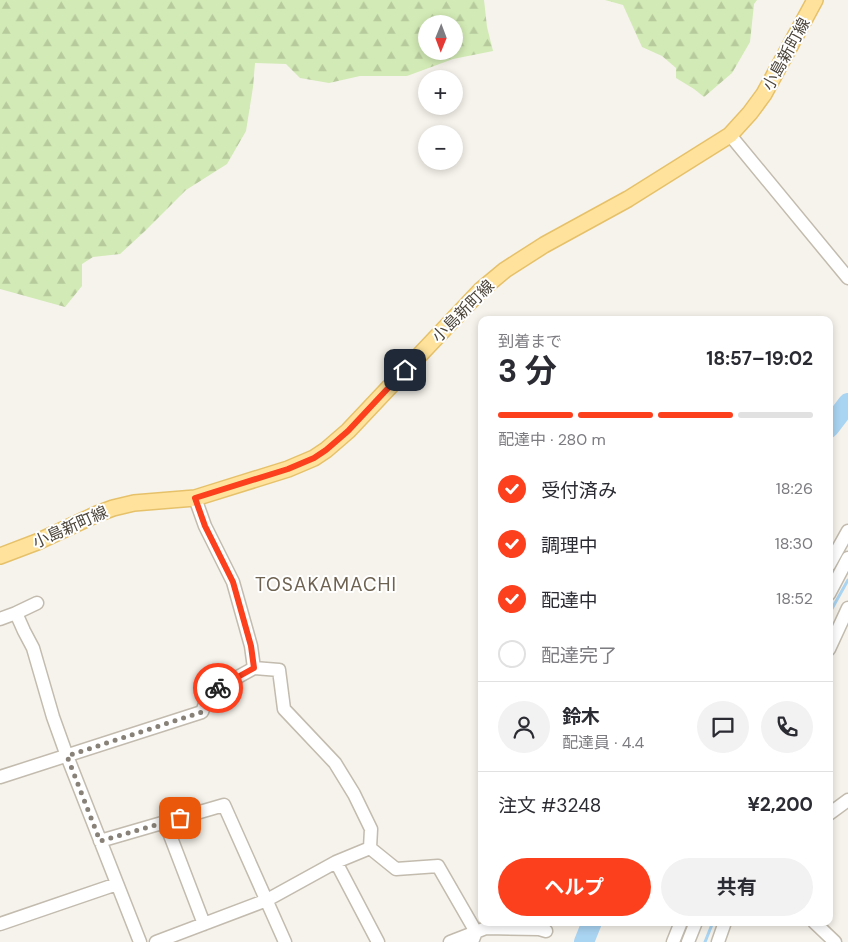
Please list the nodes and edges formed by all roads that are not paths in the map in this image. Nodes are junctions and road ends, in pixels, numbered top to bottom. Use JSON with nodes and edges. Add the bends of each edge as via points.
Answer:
{"nodes":[{"id":1,"x":815,"y":0,"type":"edge"},
{"id":2,"x":730,"y":135,"type":"junction"},
{"id":3,"x":848,"y":278,"type":"edge"},
{"id":4,"x":195,"y":498,"type":"junction"},
{"id":5,"x":848,"y":531,"type":"edge"},
{"id":6,"x":0,"y":556,"type":"edge"},
{"id":7,"x":833,"y":558,"type":"edge"},
{"id":8,"x":848,"y":558,"type":"edge"},
{"id":9,"x":833,"y":586,"type":"edge"},
{"id":10,"x":38,"y":603,"type":"dead end"},
{"id":11,"x":848,"y":608,"type":"edge"},
{"id":12,"x":16,"y":613,"type":"junction"},
{"id":13,"x":0,"y":619,"type":"edge"},
{"id":14,"x":833,"y":640,"type":"edge"},
{"id":15,"x":254,"y":668,"type":"junction"},
{"id":16,"x":67,"y":756,"type":"junction"},
{"id":17,"x":0,"y":777,"type":"edge"},
{"id":18,"x":848,"y":800,"type":"edge"},
{"id":19,"x":833,"y":811,"type":"edge"},
{"id":20,"x":165,"y":822,"type":"junction"},
{"id":21,"x":100,"y":841,"type":"junction"},
{"id":22,"x":370,"y":848,"type":"junction"},
{"id":23,"x":336,"y":862,"type":"junction"},
{"id":24,"x":117,"y":884,"type":"junction"},
{"id":25,"x":267,"y":900,"type":"junction"},
{"id":26,"x":0,"y":924,"type":"edge"},
{"id":27,"x":204,"y":924,"type":"junction"},
{"id":28,"x":679,"y":926,"type":"edge"},
{"id":29,"x":694,"y":926,"type":"edge"},
{"id":30,"x":724,"y":926,"type":"edge"},
{"id":31,"x":818,"y":926,"type":"edge"},
{"id":32,"x":546,"y":932,"type":"edge"},
{"id":33,"x":474,"y":937,"type":"edge"},
{"id":34,"x":140,"y":942,"type":"edge"},
{"id":35,"x":156,"y":942,"type":"edge"},
{"id":36,"x":285,"y":942,"type":"edge"},
{"id":37,"x":378,"y":942,"type":"edge"},
{"id":38,"x":450,"y":942,"type":"edge"},
{"id":39,"x":673,"y":942,"type":"edge"},
{"id":40,"x":688,"y":942,"type":"edge"},
{"id":41,"x":718,"y":942,"type":"edge"},
{"id":42,"x":835,"y":942,"type":"edge"}],
"edges":[{"from":1,"to":2,"type":"main road","name":"小島新町線","via":[[764,94]]},
{"from":2,"to":3,"type":"street"},
{"from":2,"to":4,"type":"main road","name":"小島新町線","via":[[505,270],[326,450],[288,469]]},
{"from":4,"to":6,"type":"main road","name":"小島新町線","via":[[112,508]]},
{"from":4,"to":15,"type":"street","via":[[233,582]]},
{"from":5,"to":7,"type":"street"},
{"from":8,"to":9,"type":"street"},
{"from":10,"to":12,"type":"street"},
{"from":11,"to":14,"type":"street"},
{"from":12,"to":13,"type":"street"},
{"from":12,"to":16,"type":"street","via":[[33,648]]},
{"from":15,"to":16,"type":"street","via":[[208,693],[202,712]]},
{"from":15,"to":22,"type":"street","via":[[279,670],[284,709],[334,763],[354,794],[371,829]]},
{"from":16,"to":17,"type":"street"},
{"from":16,"to":21,"type":"street"},
{"from":18,"to":19,"type":"street"},
{"from":20,"to":21,"type":"street"},
{"from":20,"to":25,"type":"street","via":[[224,805]]},
{"from":20,"to":27,"type":"street"},
{"from":21,"to":24,"type":"street"},
{"from":22,"to":23,"type":"street"},
{"from":22,"to":33,"type":"street","via":[[396,869],[438,866]]},
{"from":23,"to":25,"type":"street"},
{"from":23,"to":37,"type":"street"},
{"from":24,"to":26,"type":"street"},
{"from":24,"to":34,"type":"street"},
{"from":25,"to":27,"type":"street"},
{"from":25,"to":36,"type":"street"},
{"from":27,"to":35,"type":"street"},
{"from":28,"to":39,"type":"street"},
{"from":29,"to":40,"type":"street"},
{"from":30,"to":41,"type":"street"},
{"from":31,"to":42,"type":"street"},
{"from":32,"to":33,"type":"street","via":[[539,929],[486,928]]},
{"from":33,"to":38,"type":"street"}]}
